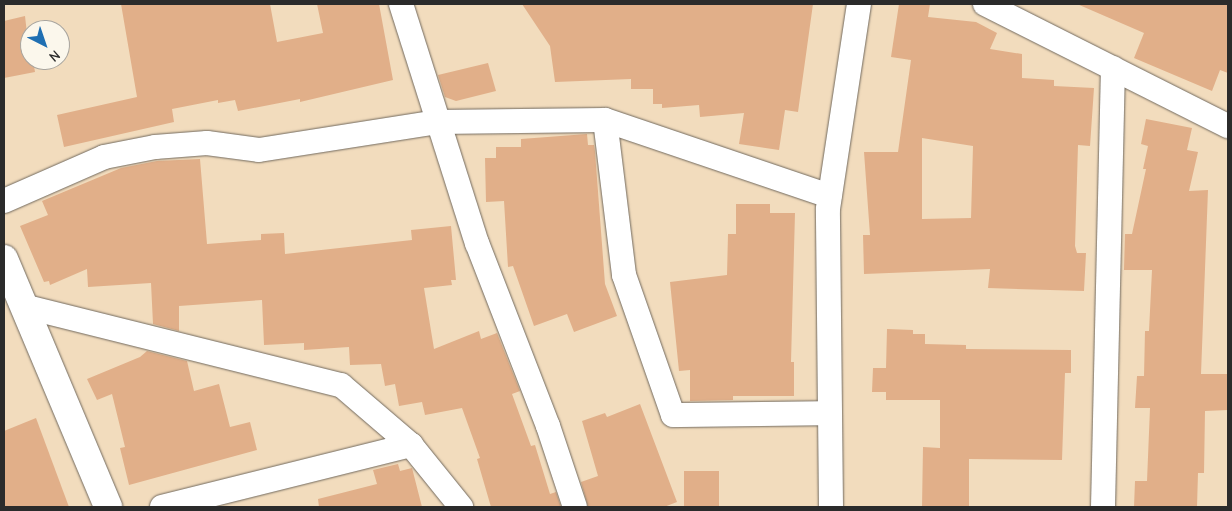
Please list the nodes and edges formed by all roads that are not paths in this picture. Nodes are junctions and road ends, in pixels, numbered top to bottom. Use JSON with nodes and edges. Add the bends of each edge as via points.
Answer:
{"nodes":[{"id":1,"x":401,"y":4,"type":"edge"},
{"id":2,"x":860,"y":4,"type":"edge"},
{"id":3,"x":985,"y":4,"type":"edge"},
{"id":4,"x":1113,"y":68,"type":"junction"},
{"id":5,"x":605,"y":120,"type":"junction"},
{"id":6,"x":437,"y":122,"type":"junction"},
{"id":7,"x":1228,"y":126,"type":"edge"},
{"id":8,"x":829,"y":196,"type":"junction"},
{"id":9,"x":4,"y":201,"type":"edge"},
{"id":10,"x":4,"y":259,"type":"edge"},
{"id":11,"x":23,"y":306,"type":"junction"},
{"id":12,"x":830,"y":413,"type":"junction"},
{"id":13,"x":411,"y":445,"type":"junction"},
{"id":14,"x":108,"y":507,"type":"edge"},
{"id":15,"x":162,"y":507,"type":"edge"},
{"id":16,"x":461,"y":507,"type":"edge"},
{"id":17,"x":575,"y":507,"type":"edge"},
{"id":18,"x":831,"y":507,"type":"edge"},
{"id":19,"x":1103,"y":507,"type":"edge"}],
"edges":[{"from":1,"to":6,"type":"street"},
{"from":2,"to":8,"type":"street"},
{"from":3,"to":4,"type":"street"},
{"from":4,"to":7,"type":"street"},
{"from":4,"to":19,"type":"street"},
{"from":5,"to":6,"type":"street"},
{"from":5,"to":8,"type":"street"},
{"from":5,"to":12,"type":"street","via":[[624,275],[673,415]]},
{"from":6,"to":9,"type":"street","via":[[258,150],[206,143],[155,147],[104,157]]},
{"from":6,"to":17,"type":"street","via":[[477,243],[551,434]]},
{"from":8,"to":12,"type":"street"},
{"from":10,"to":11,"type":"street"},
{"from":11,"to":13,"type":"street","via":[[341,385]]},
{"from":11,"to":14,"type":"street"},
{"from":12,"to":18,"type":"street"},
{"from":13,"to":15,"type":"street"},
{"from":13,"to":16,"type":"street"}]}
